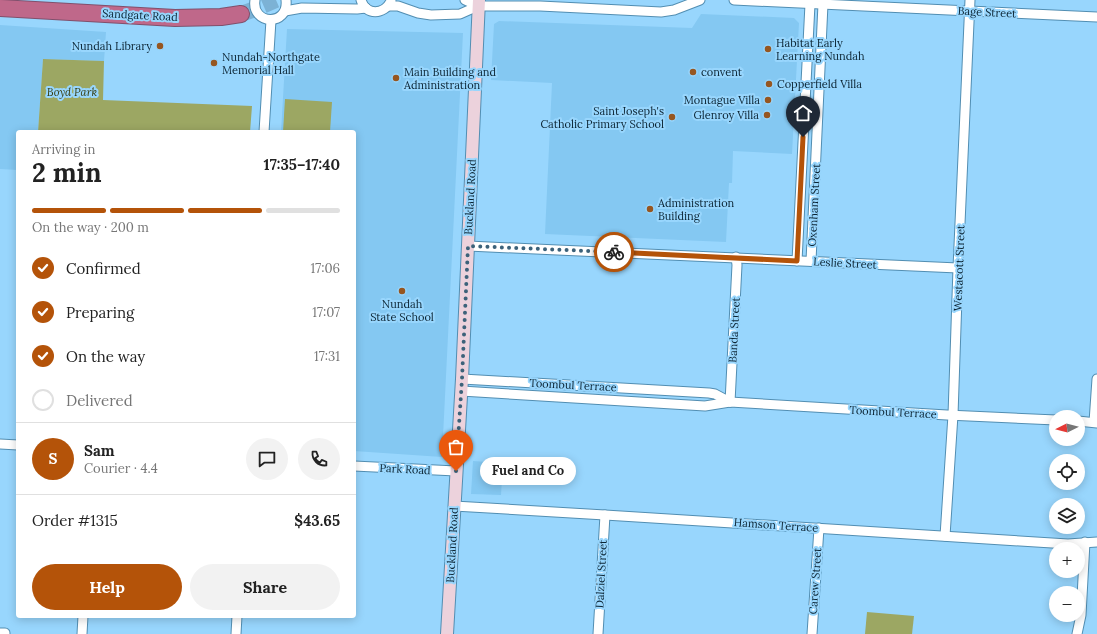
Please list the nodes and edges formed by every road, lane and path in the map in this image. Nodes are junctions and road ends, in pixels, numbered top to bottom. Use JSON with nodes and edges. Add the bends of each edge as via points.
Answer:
{"nodes":[{"id":1,"x":255,"y":0,"type":"edge"},
{"id":2,"x":286,"y":0,"type":"edge"},
{"id":3,"x":465,"y":0,"type":"edge"},
{"id":4,"x":734,"y":0,"type":"edge"},
{"id":5,"x":970,"y":0,"type":"edge"},
{"id":6,"x":694,"y":1,"type":"edge"},
{"id":7,"x":390,"y":3,"type":"edge"},
{"id":8,"x":479,"y":3,"type":"edge"},
{"id":9,"x":364,"y":4,"type":"edge"},
{"id":10,"x":810,"y":4,"type":"junction"},
{"id":11,"x":823,"y":4,"type":"junction"},
{"id":12,"x":44,"y":5,"type":"edge"},
{"id":13,"x":0,"y":8,"type":"edge"},
{"id":14,"x":285,"y":11,"type":"junction"},
{"id":15,"x":970,"y":11,"type":"junction"},
{"id":16,"x":241,"y":14,"type":"tunnel mouth"},
{"id":17,"x":1097,"y":17,"type":"edge"},
{"id":18,"x":271,"y":20,"type":"junction"},
{"id":19,"x":264,"y":130,"type":"edge"},
{"id":20,"x":468,"y":246,"type":"junction"},
{"id":21,"x":736,"y":258,"type":"junction"},
{"id":22,"x":797,"y":261,"type":"junction"},
{"id":23,"x":811,"y":261,"type":"junction"},
{"id":24,"x":958,"y":268,"type":"junction"},
{"id":25,"x":462,"y":379,"type":"junction"},
{"id":26,"x":1097,"y":379,"type":"edge"},
{"id":27,"x":461,"y":391,"type":"junction"},
{"id":28,"x":730,"y":402,"type":"junction"},
{"id":29,"x":953,"y":415,"type":"junction"},
{"id":30,"x":1049,"y":420,"type":"edge"},
{"id":31,"x":1085,"y":422,"type":"edge"},
{"id":32,"x":1095,"y":423,"type":"edge"},
{"id":33,"x":0,"y":444,"type":"edge"},
{"id":34,"x":16,"y":445,"type":"edge"},
{"id":35,"x":356,"y":466,"type":"edge"},
{"id":36,"x":456,"y":471,"type":"junction"},
{"id":37,"x":454,"y":506,"type":"junction"},
{"id":38,"x":605,"y":515,"type":"junction"},
{"id":39,"x":819,"y":528,"type":"junction"},
{"id":40,"x":945,"y":536,"type":"junction"},
{"id":41,"x":1085,"y":542,"type":"edge"},
{"id":42,"x":1097,"y":542,"type":"edge"},
{"id":43,"x":1049,"y":543,"type":"edge"},
{"id":44,"x":1083,"y":578,"type":"edge"},
{"id":45,"x":83,"y":618,"type":"edge"},
{"id":46,"x":237,"y":618,"type":"edge"},
{"id":47,"x":82,"y":634,"type":"edge"},
{"id":48,"x":236,"y":634,"type":"edge"},
{"id":49,"x":447,"y":634,"type":"edge"},
{"id":50,"x":598,"y":634,"type":"edge"},
{"id":51,"x":812,"y":634,"type":"edge"},
{"id":52,"x":1077,"y":634,"type":"edge"}],
"edges":[{"from":1,"to":18,"type":"street","via":[[257,12]]},
{"from":2,"to":14,"type":"street"},
{"from":3,"to":8,"type":"street"},
{"from":4,"to":10,"type":"street","name":"Bage Street"},
{"from":5,"to":15,"type":"street","name":"Westacott Street"},
{"from":6,"to":8,"type":"street","via":[[674,10],[661,12]]},
{"from":7,"to":8,"type":"street","via":[[431,15],[460,14]]},
{"from":7,"to":9,"type":"street","via":[[380,11],[370,11]]},
{"from":8,"to":20,"type":"street","name":"Buckland Road"},
{"from":9,"to":14,"type":"street","via":[[358,9],[302,8]]},
{"from":10,"to":11,"type":"street","name":"Bage Street"},
{"from":10,"to":22,"type":"street","name":"Oxenham Street"},
{"from":11,"to":15,"type":"street","name":"Bage Street"},
{"from":11,"to":23,"type":"street","name":"Oxenham Street"},
{"from":12,"to":13,"type":"highway","name":"Sandgate Road"},
{"from":12,"to":16,"type":"highway","name":"Sandgate Road","via":[[175,18]]},
{"from":14,"to":18,"type":"street"},
{"from":15,"to":17,"type":"street","name":"Bage Street"},
{"from":15,"to":24,"type":"street","name":"Westacott Street"},
{"from":18,"to":19,"type":"street"},
{"from":20,"to":21,"type":"street","name":"Leslie Street"},
{"from":20,"to":25,"type":"street","name":"Buckland Road"},
{"from":21,"to":22,"type":"street","name":"Leslie Street"},
{"from":21,"to":28,"type":"street","name":"Banda Street"},
{"from":22,"to":23,"type":"street","name":"Leslie Street"},
{"from":23,"to":24,"type":"street","name":"Leslie Street"},
{"from":24,"to":29,"type":"street","name":"Westacott Street"},
{"from":25,"to":27,"type":"street","name":"Buckland Road"},
{"from":25,"to":28,"type":"street","name":"Toombul Terrace","via":[[709,393]]},
{"from":26,"to":32,"type":"street"},
{"from":27,"to":28,"type":"street","name":"Toombul Terrace","via":[[705,406]]},
{"from":27,"to":36,"type":"street","name":"Buckland Road"},
{"from":28,"to":29,"type":"street","name":"Toombul Terrace"},
{"from":29,"to":30,"type":"street","name":"Toombul Terrace"},
{"from":29,"to":40,"type":"street","name":"Westacott Street"},
{"from":31,"to":32,"type":"street"},
{"from":33,"to":34,"type":"street"},
{"from":35,"to":36,"type":"street","name":"Park Road"},
{"from":36,"to":37,"type":"street","name":"Buckland Road"},
{"from":37,"to":38,"type":"street","name":"Hamson Terrace"},
{"from":37,"to":49,"type":"street","name":"Buckland Road"},
{"from":38,"to":39,"type":"street","name":"Hamson Terrace"},
{"from":38,"to":50,"type":"street","name":"Dalziel Street"},
{"from":39,"to":40,"type":"street","name":"Hamson Terrace"},
{"from":39,"to":51,"type":"street","name":"Carew Street"},
{"from":40,"to":43,"type":"street","name":"Hamson Terrace"},
{"from":41,"to":42,"type":"street","name":"Hamson Terrace"},
{"from":44,"to":52,"type":"street"},
{"from":45,"to":47,"type":"street"},
{"from":46,"to":48,"type":"street"}]}
